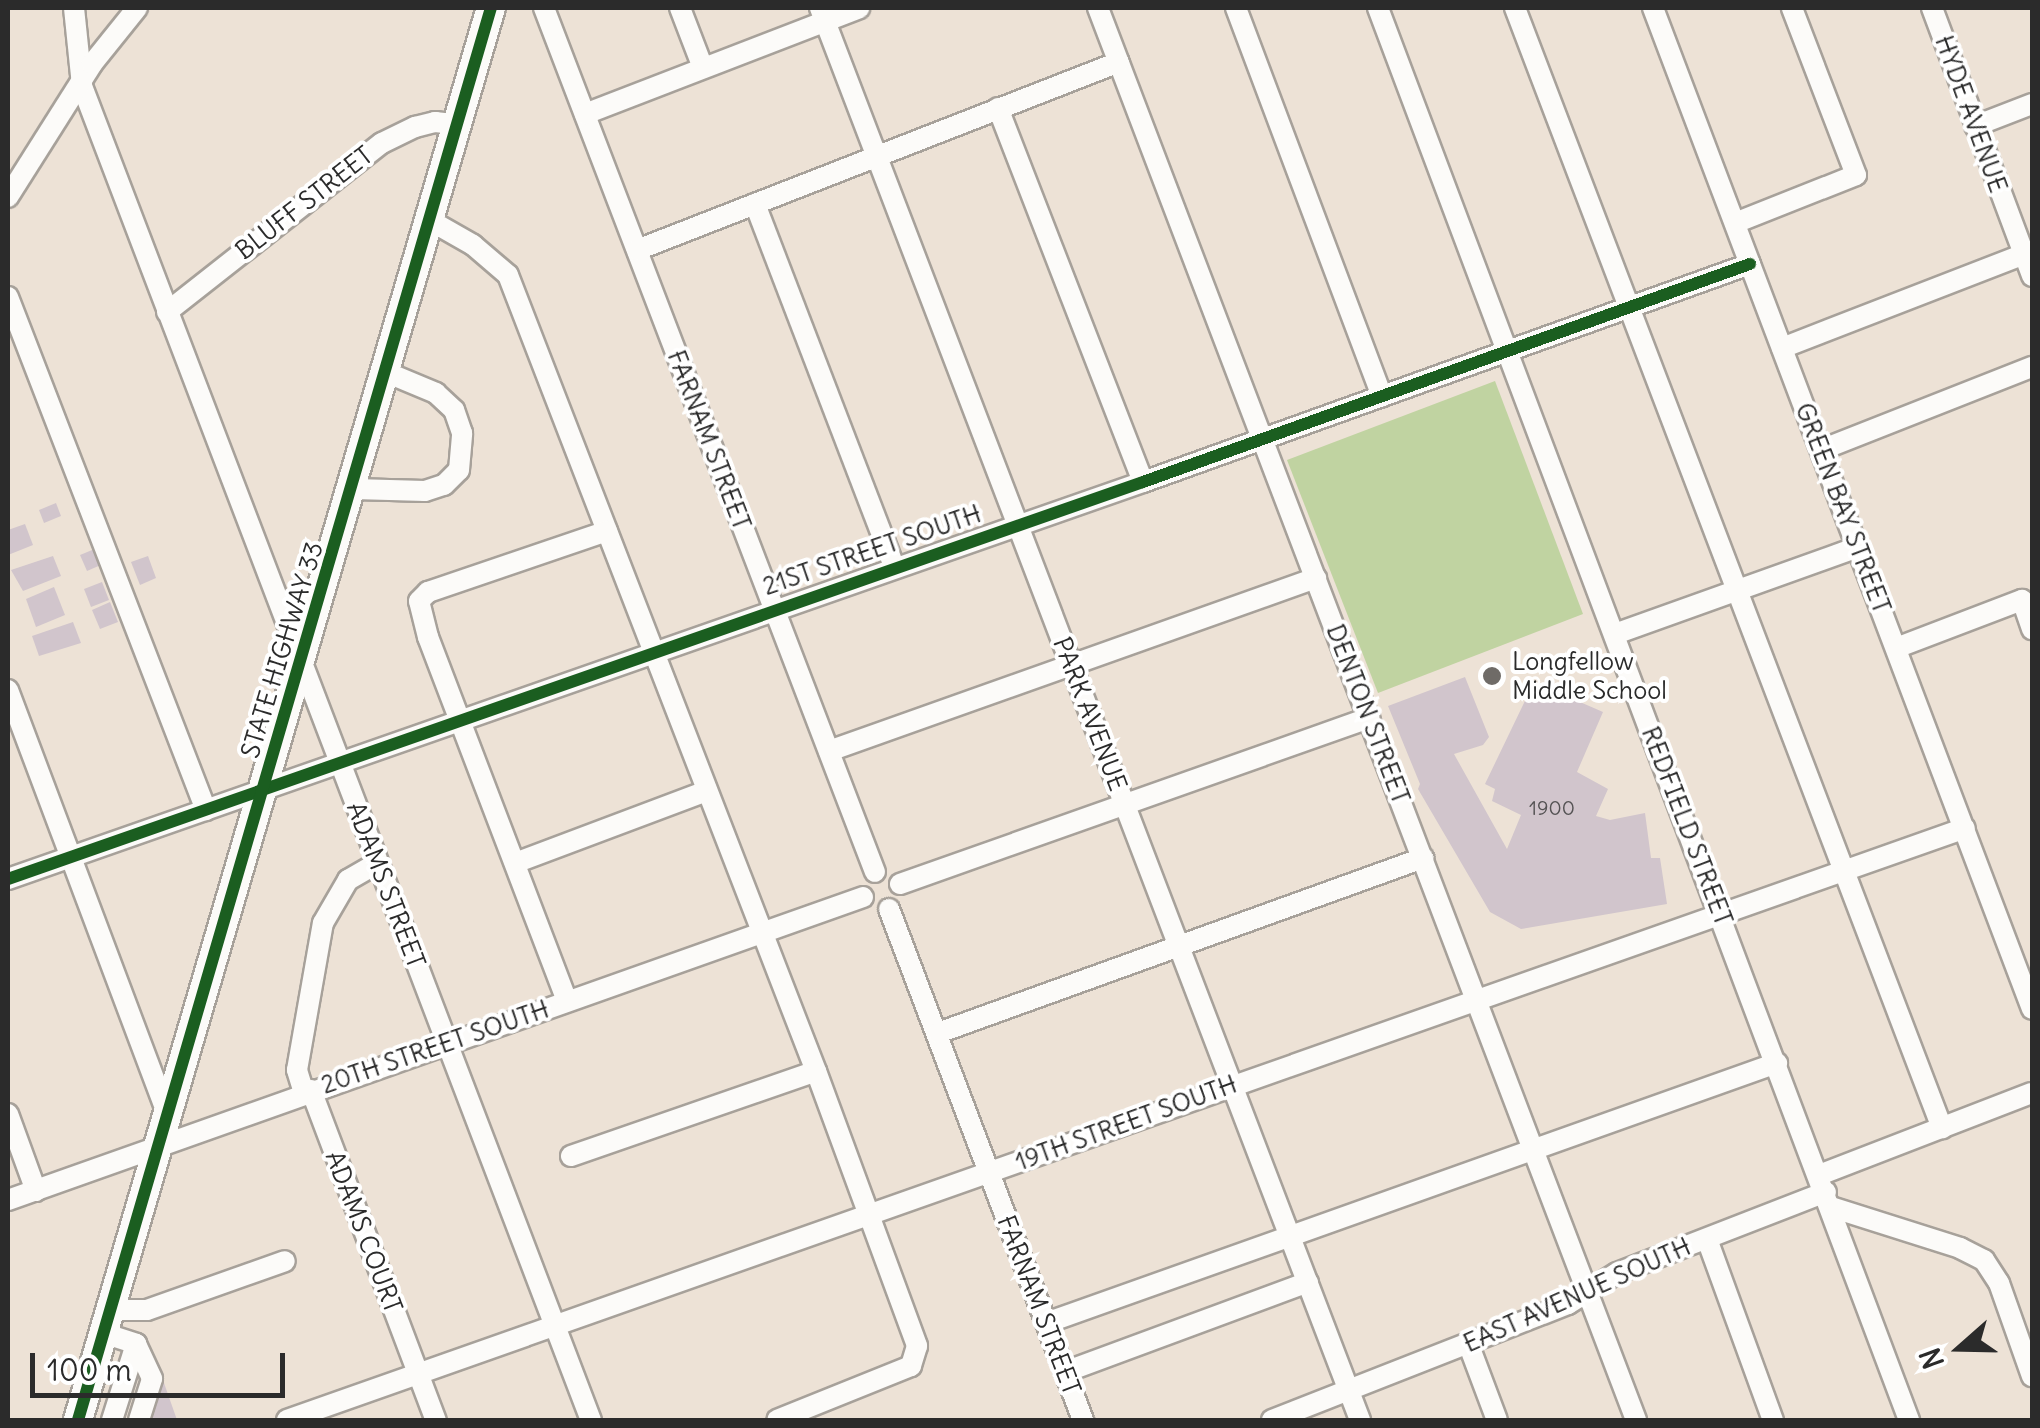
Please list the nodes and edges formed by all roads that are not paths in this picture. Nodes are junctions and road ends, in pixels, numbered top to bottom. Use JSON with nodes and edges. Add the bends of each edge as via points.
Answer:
{"nodes":[{"id":1,"x":74,"y":8,"type":"edge"},
{"id":2,"x":137,"y":8,"type":"edge"},
{"id":3,"x":491,"y":8,"type":"edge"},
{"id":4,"x":544,"y":8,"type":"edge"},
{"id":5,"x":680,"y":8,"type":"edge"},
{"id":6,"x":859,"y":8,"type":"edge"},
{"id":7,"x":1098,"y":8,"type":"edge"},
{"id":8,"x":1236,"y":8,"type":"edge"},
{"id":9,"x":1378,"y":8,"type":"edge"},
{"id":10,"x":1515,"y":8,"type":"edge"},
{"id":11,"x":1653,"y":8,"type":"edge"},
{"id":12,"x":1792,"y":8,"type":"edge"},
{"id":13,"x":1932,"y":8,"type":"edge"},
{"id":14,"x":823,"y":14,"type":"edge"},
{"id":15,"x":1118,"y":62,"type":"junction"},
{"id":16,"x":703,"y":68,"type":"junction"},
{"id":17,"x":82,"y":86,"type":"junction"},
{"id":18,"x":2032,"y":104,"type":"edge"},
{"id":19,"x":998,"y":108,"type":"junction"},
{"id":20,"x":585,"y":114,"type":"junction"},
{"id":21,"x":455,"y":124,"type":"junction"},
{"id":22,"x":1975,"y":126,"type":"junction"},
{"id":23,"x":877,"y":154,"type":"junction"},
{"id":24,"x":8,"y":197,"type":"edge"},
{"id":25,"x":755,"y":204,"type":"junction"},
{"id":26,"x":431,"y":222,"type":"junction"},
{"id":27,"x":1735,"y":223,"type":"junction"},
{"id":28,"x":637,"y":250,"type":"junction"},
{"id":29,"x":2028,"y":253,"type":"edge"},
{"id":30,"x":1750,"y":264,"type":"junction"},
{"id":31,"x":2032,"y":276,"type":"edge"},
{"id":32,"x":8,"y":297,"type":"edge"},
{"id":33,"x":1629,"y":308,"type":"junction"},
{"id":34,"x":167,"y":312,"type":"junction"},
{"id":35,"x":1782,"y":348,"type":"junction"},
{"id":36,"x":1508,"y":352,"type":"junction"},
{"id":37,"x":2032,"y":367,"type":"edge"},
{"id":38,"x":388,"y":373,"type":"junction"},
{"id":39,"x":1382,"y":397,"type":"junction"},
{"id":40,"x":1263,"y":440,"type":"junction"},
{"id":41,"x":1821,"y":450,"type":"junction"},
{"id":42,"x":1142,"y":482,"type":"junction"},
{"id":43,"x":354,"y":488,"type":"junction"},
{"id":44,"x":1018,"y":523,"type":"junction"},
{"id":45,"x":608,"y":531,"type":"junction"},
{"id":46,"x":1858,"y":547,"type":"junction"},
{"id":47,"x":894,"y":566,"type":"junction"},
{"id":48,"x":1316,"y":578,"type":"junction"},
{"id":49,"x":1738,"y":590,"type":"junction"},
{"id":50,"x":774,"y":608,"type":"junction"},
{"id":51,"x":2032,"y":629,"type":"edge"},
{"id":52,"x":1615,"y":634,"type":"junction"},
{"id":53,"x":1896,"y":648,"type":"junction"},
{"id":54,"x":652,"y":650,"type":"junction"},
{"id":55,"x":301,"y":659,"type":"junction"},
{"id":56,"x":1071,"y":663,"type":"junction"},
{"id":57,"x":8,"y":690,"type":"edge"},
{"id":58,"x":1370,"y":718,"type":"junction"},
{"id":59,"x":461,"y":719,"type":"junction"},
{"id":60,"x":829,"y":751,"type":"junction"},
{"id":61,"x":340,"y":762,"type":"junction"},
{"id":62,"x":264,"y":789,"type":"junction"},
{"id":63,"x":706,"y":791,"type":"junction"},
{"id":64,"x":1125,"y":806,"type":"junction"},
{"id":65,"x":206,"y":810,"type":"junction"},
{"id":66,"x":1964,"y":828,"type":"junction"},
{"id":67,"x":70,"y":856,"type":"junction"},
{"id":68,"x":1423,"y":858,"type":"junction"},
{"id":69,"x":516,"y":863,"type":"junction"},
{"id":70,"x":378,"y":864,"type":"junction"},
{"id":71,"x":875,"y":872,"type":"junction"},
{"id":72,"x":1843,"y":872,"type":"junction"},
{"id":73,"x":8,"y":879,"type":"edge"},
{"id":74,"x":900,"y":884,"type":"junction"},
{"id":75,"x":863,"y":897,"type":"junction"},
{"id":76,"x":889,"y":909,"type":"junction"},
{"id":77,"x":1722,"y":915,"type":"junction"},
{"id":78,"x":762,"y":932,"type":"junction"},
{"id":79,"x":1179,"y":946,"type":"junction"},
{"id":80,"x":1477,"y":1000,"type":"junction"},
{"id":81,"x":567,"y":1001,"type":"junction"},
{"id":82,"x":2032,"y":1008,"type":"edge"},
{"id":83,"x":938,"y":1032,"type":"junction"},
{"id":84,"x":447,"y":1044,"type":"junction"},
{"id":85,"x":1777,"y":1063,"type":"junction"},
{"id":86,"x":816,"y":1071,"type":"junction"},
{"id":87,"x":1231,"y":1086,"type":"junction"},
{"id":88,"x":308,"y":1092,"type":"junction"},
{"id":89,"x":2032,"y":1094,"type":"edge"},
{"id":90,"x":167,"y":1112,"type":"junction"},
{"id":91,"x":8,"y":1114,"type":"edge"},
{"id":92,"x":1942,"y":1128,"type":"junction"},
{"id":93,"x":155,"y":1149,"type":"junction"},
{"id":94,"x":1534,"y":1150,"type":"junction"},
{"id":95,"x":571,"y":1156,"type":"dead end"},
{"id":96,"x":989,"y":1172,"type":"junction"},
{"id":97,"x":36,"y":1190,"type":"junction"},
{"id":98,"x":1825,"y":1191,"type":"junction"},
{"id":99,"x":8,"y":1200,"type":"edge"},
{"id":100,"x":870,"y":1214,"type":"junction"},
{"id":101,"x":1289,"y":1234,"type":"junction"},
{"id":102,"x":1707,"y":1239,"type":"junction"},
{"id":103,"x":285,"y":1261,"type":"dead end"},
{"id":104,"x":1308,"y":1282,"type":"junction"},
{"id":105,"x":1589,"y":1290,"type":"junction"},
{"id":106,"x":106,"y":1321,"type":"junction"},
{"id":107,"x":1046,"y":1323,"type":"junction"},
{"id":108,"x":556,"y":1327,"type":"junction"},
{"id":109,"x":1468,"y":1343,"type":"junction"},
{"id":110,"x":136,"y":1344,"type":"junction"},
{"id":111,"x":1065,"y":1372,"type":"junction"},
{"id":112,"x":419,"y":1374,"type":"junction"},
{"id":113,"x":2032,"y":1376,"type":"edge"},
{"id":114,"x":1349,"y":1390,"type":"junction"},
{"id":115,"x":78,"y":1420,"type":"edge"},
{"id":116,"x":112,"y":1420,"type":"edge"},
{"id":117,"x":139,"y":1420,"type":"edge"},
{"id":118,"x":287,"y":1420,"type":"edge"},
{"id":119,"x":436,"y":1420,"type":"edge"},
{"id":120,"x":591,"y":1420,"type":"edge"},
{"id":121,"x":777,"y":1420,"type":"edge"},
{"id":122,"x":1083,"y":1420,"type":"edge"},
{"id":123,"x":1272,"y":1420,"type":"edge"},
{"id":124,"x":1360,"y":1420,"type":"edge"},
{"id":125,"x":1497,"y":1420,"type":"edge"},
{"id":126,"x":1636,"y":1420,"type":"edge"},
{"id":127,"x":1772,"y":1420,"type":"edge"},
{"id":128,"x":1909,"y":1420,"type":"edge"}],
"edges":[{"from":1,"to":17,"type":"street","name":"ADAMS STREET"},
{"from":2,"to":17,"type":"street"},
{"from":3,"to":21,"type":"main road","name":"STATE HIGHWAY 33"},
{"from":4,"to":20,"type":"street","name":"FARNAM STREET"},
{"from":5,"to":16,"type":"street"},
{"from":6,"to":14,"type":"street"},
{"from":7,"to":15,"type":"street","name":"DENTON STREET"},
{"from":8,"to":39,"type":"street"},
{"from":9,"to":36,"type":"street","name":"REDFIELD STREET"},
{"from":10,"to":33,"type":"street"},
{"from":11,"to":27,"type":"street","name":"GREEN BAY STREET"},
{"from":12,"to":27,"type":"street","via":[[1856,175]]},
{"from":13,"to":22,"type":"street","name":"HYDE AVENUE"},
{"from":14,"to":16,"type":"street"},
{"from":14,"to":23,"type":"street","name":"PARK AVENUE"},
{"from":15,"to":19,"type":"street"},
{"from":15,"to":40,"type":"street","name":"DENTON STREET"},
{"from":16,"to":20,"type":"street"},
{"from":17,"to":24,"type":"street"},
{"from":17,"to":34,"type":"street","name":"ADAMS STREET"},
{"from":18,"to":22,"type":"street"},
{"from":19,"to":23,"type":"street"},
{"from":19,"to":42,"type":"street"},
{"from":20,"to":28,"type":"street","name":"FARNAM STREET"},
{"from":21,"to":26,"type":"main road","name":"STATE HIGHWAY 33"},
{"from":21,"to":34,"type":"street","name":"BLUFF STREET","via":[[415,127],[382,143]]},
{"from":22,"to":29,"type":"street","name":"HYDE AVENUE"},
{"from":23,"to":25,"type":"street"},
{"from":23,"to":44,"type":"street","name":"PARK AVENUE"},
{"from":25,"to":28,"type":"street"},
{"from":25,"to":47,"type":"street"},
{"from":26,"to":38,"type":"main road","name":"STATE HIGHWAY 33"},
{"from":26,"to":45,"type":"street","via":[[473,245],[508,276]]},
{"from":27,"to":30,"type":"street","name":"GREEN BAY STREET"},
{"from":28,"to":50,"type":"street","name":"FARNAM STREET"},
{"from":29,"to":31,"type":"street","name":"HYDE AVENUE"},
{"from":29,"to":35,"type":"street"},
{"from":30,"to":33,"type":"street","name":"21ST STREET SOUTH"},
{"from":30,"to":35,"type":"street","name":"GREEN BAY STREET"},
{"from":32,"to":65,"type":"street"},
{"from":33,"to":36,"type":"street","name":"21ST STREET SOUTH"},
{"from":33,"to":49,"type":"street"},
{"from":34,"to":55,"type":"street","name":"ADAMS STREET"},
{"from":35,"to":41,"type":"street","name":"GREEN BAY STREET"},
{"from":36,"to":39,"type":"street","name":"21ST STREET SOUTH"},
{"from":36,"to":52,"type":"street","name":"REDFIELD STREET"},
{"from":37,"to":41,"type":"street"},
{"from":38,"to":43,"type":"main road","name":"STATE HIGHWAY 33"},
{"from":38,"to":43,"type":"street","via":[[436,393],[454,410],[462,433],[459,470],[444,485],[424,491]]},
{"from":39,"to":40,"type":"street","name":"21ST STREET SOUTH"},
{"from":40,"to":42,"type":"street","name":"21ST STREET SOUTH"},
{"from":40,"to":48,"type":"street","name":"DENTON STREET"},
{"from":41,"to":46,"type":"street","name":"GREEN BAY STREET"},
{"from":42,"to":44,"type":"street","name":"21ST STREET SOUTH"},
{"from":43,"to":55,"type":"main road","name":"STATE HIGHWAY 33"},
{"from":44,"to":47,"type":"street","name":"21ST STREET SOUTH"},
{"from":44,"to":56,"type":"street","name":"PARK AVENUE"},
{"from":45,"to":54,"type":"street"},
{"from":45,"to":59,"type":"street","via":[[428,592],[419,601]]},
{"from":46,"to":49,"type":"street"},
{"from":46,"to":53,"type":"street","name":"GREEN BAY STREET"},
{"from":47,"to":50,"type":"street","name":"21ST STREET SOUTH"},
{"from":48,"to":56,"type":"street"},
{"from":48,"to":58,"type":"street","name":"DENTON STREET"},
{"from":49,"to":52,"type":"street"},
{"from":49,"to":72,"type":"street"},
{"from":50,"to":54,"type":"street","name":"21ST STREET SOUTH"},
{"from":50,"to":60,"type":"street","name":"FARNAM STREET"},
{"from":51,"to":53,"type":"street","via":[[2022,600]]},
{"from":52,"to":77,"type":"street","name":"REDFIELD STREET"},
{"from":53,"to":66,"type":"street","name":"GREEN BAY STREET"},
{"from":54,"to":59,"type":"street","name":"21ST STREET SOUTH"},
{"from":54,"to":63,"type":"street"},
{"from":55,"to":61,"type":"street","name":"ADAMS STREET"},
{"from":55,"to":62,"type":"main road","name":"STATE HIGHWAY 33"},
{"from":56,"to":60,"type":"street"},
{"from":56,"to":64,"type":"street","name":"PARK AVENUE"},
{"from":57,"to":67,"type":"street"},
{"from":58,"to":64,"type":"street"},
{"from":58,"to":68,"type":"street","name":"DENTON STREET"},
{"from":59,"to":61,"type":"street","name":"21ST STREET SOUTH"},
{"from":59,"to":69,"type":"street"},
{"from":60,"to":71,"type":"street","name":"FARNAM STREET"},
{"from":61,"to":62,"type":"street","name":"21ST STREET SOUTH"},
{"from":61,"to":70,"type":"street","name":"ADAMS STREET"},
{"from":62,"to":65,"type":"street","name":"21ST STREET SOUTH"},
{"from":62,"to":90,"type":"main road","name":"STATE HIGHWAY 33"},
{"from":63,"to":69,"type":"street"},
{"from":63,"to":78,"type":"street"},
{"from":64,"to":74,"type":"street"},
{"from":64,"to":79,"type":"street","name":"PARK AVENUE"},
{"from":65,"to":67,"type":"street","name":"21ST STREET SOUTH"},
{"from":66,"to":72,"type":"street","name":"19TH STREET SOUTH"},
{"from":66,"to":82,"type":"street","name":"GREEN BAY STREET"},
{"from":67,"to":73,"type":"street","name":"21ST STREET SOUTH"},
{"from":67,"to":90,"type":"street"},
{"from":68,"to":79,"type":"street"},
{"from":68,"to":80,"type":"street","name":"DENTON STREET"},
{"from":69,"to":81,"type":"street"},
{"from":70,"to":84,"type":"street","name":"ADAMS STREET"},
{"from":70,"to":88,"type":"street","name":"ADAMS COURT","via":[[348,880],[323,922],[297,1070]]},
{"from":71,"to":74,"type":"street","via":[[893,874]]},
{"from":71,"to":75,"type":"street","via":[[866,879]]},
{"from":72,"to":77,"type":"street","name":"19TH STREET SOUTH"},
{"from":72,"to":92,"type":"street"},
{"from":74,"to":76,"type":"street","via":[[898,902]]},
{"from":75,"to":76,"type":"street","via":[[876,909]]},
{"from":75,"to":78,"type":"street","name":"20TH STREET SOUTH"},
{"from":76,"to":83,"type":"street","name":"FARNAM STREET"},
{"from":77,"to":80,"type":"street","name":"19TH STREET SOUTH"},
{"from":77,"to":85,"type":"street","name":"REDFIELD STREET"},
{"from":78,"to":81,"type":"street","name":"20TH STREET SOUTH"},
{"from":78,"to":86,"type":"street"},
{"from":79,"to":83,"type":"street"},
{"from":79,"to":87,"type":"street","name":"PARK AVENUE"},
{"from":80,"to":87,"type":"street","name":"19TH STREET SOUTH"},
{"from":80,"to":94,"type":"street","name":"DENTON STREET"},
{"from":81,"to":84,"type":"street","name":"20TH STREET SOUTH"},
{"from":83,"to":96,"type":"street","name":"FARNAM STREET"},
{"from":84,"to":88,"type":"street","name":"20TH STREET SOUTH"},
{"from":84,"to":108,"type":"street","name":"ADAMS STREET"},
{"from":85,"to":94,"type":"street"},
{"from":85,"to":98,"type":"street","name":"REDFIELD STREET"},
{"from":86,"to":95,"type":"street"},
{"from":86,"to":100,"type":"street"},
{"from":87,"to":96,"type":"street","name":"19TH STREET SOUTH"},
{"from":87,"to":101,"type":"street","name":"PARK AVENUE"},
{"from":88,"to":93,"type":"street","name":"20TH STREET SOUTH"},
{"from":88,"to":112,"type":"street","name":"ADAMS COURT"},
{"from":89,"to":92,"type":"street","name":"EAST AVENUE SOUTH"},
{"from":90,"to":93,"type":"main road","name":"STATE HIGHWAY 33"},
{"from":91,"to":97,"type":"street"},
{"from":92,"to":98,"type":"street","name":"EAST AVENUE SOUTH"},
{"from":93,"to":97,"type":"street","name":"20TH STREET SOUTH"},
{"from":93,"to":106,"type":"main road","name":"STATE HIGHWAY 33"},
{"from":94,"to":101,"type":"street"},
{"from":94,"to":105,"type":"street","name":"DENTON STREET"},
{"from":96,"to":100,"type":"street","name":"19TH STREET SOUTH"},
{"from":96,"to":107,"type":"street","name":"FARNAM STREET"},
{"from":97,"to":99,"type":"street","name":"20TH STREET SOUTH"},
{"from":98,"to":102,"type":"street","name":"EAST AVENUE SOUTH"},
{"from":98,"to":113,"type":"street","via":[[1984,1260],[1999,1283]]},
{"from":98,"to":128,"type":"street","name":"REDFIELD STREET"},
{"from":100,"to":108,"type":"street","name":"19TH STREET SOUTH"},
{"from":100,"to":121,"type":"street","via":[[917,1346],[911,1366]]},
{"from":101,"to":104,"type":"street","name":"PARK AVENUE"},
{"from":101,"to":107,"type":"street"},
{"from":102,"to":105,"type":"street","name":"EAST AVENUE SOUTH"},
{"from":102,"to":127,"type":"street"},
{"from":103,"to":106,"type":"street"},
{"from":104,"to":111,"type":"street"},
{"from":104,"to":114,"type":"street","name":"PARK AVENUE"},
{"from":105,"to":109,"type":"street","name":"EAST AVENUE SOUTH"},
{"from":105,"to":126,"type":"street","name":"DENTON STREET"},
{"from":106,"to":110,"type":"street"},
{"from":106,"to":115,"type":"main road","name":"STATE HIGHWAY 33"},
{"from":107,"to":111,"type":"street","name":"FARNAM STREET"},
{"from":108,"to":112,"type":"street","name":"19TH STREET SOUTH"},
{"from":108,"to":120,"type":"street","name":"ADAMS STREET"},
{"from":109,"to":114,"type":"street","name":"EAST AVENUE SOUTH"},
{"from":109,"to":125,"type":"street"},
{"from":110,"to":116,"type":"street"},
{"from":110,"to":117,"type":"street","via":[[152,1379]]},
{"from":111,"to":122,"type":"street","name":"FARNAM STREET"},
{"from":112,"to":118,"type":"street","name":"19TH STREET SOUTH"},
{"from":112,"to":119,"type":"street","name":"ADAMS COURT"},
{"from":114,"to":123,"type":"street","name":"EAST AVENUE SOUTH"},
{"from":114,"to":124,"type":"street","name":"PARK AVENUE"}]}
